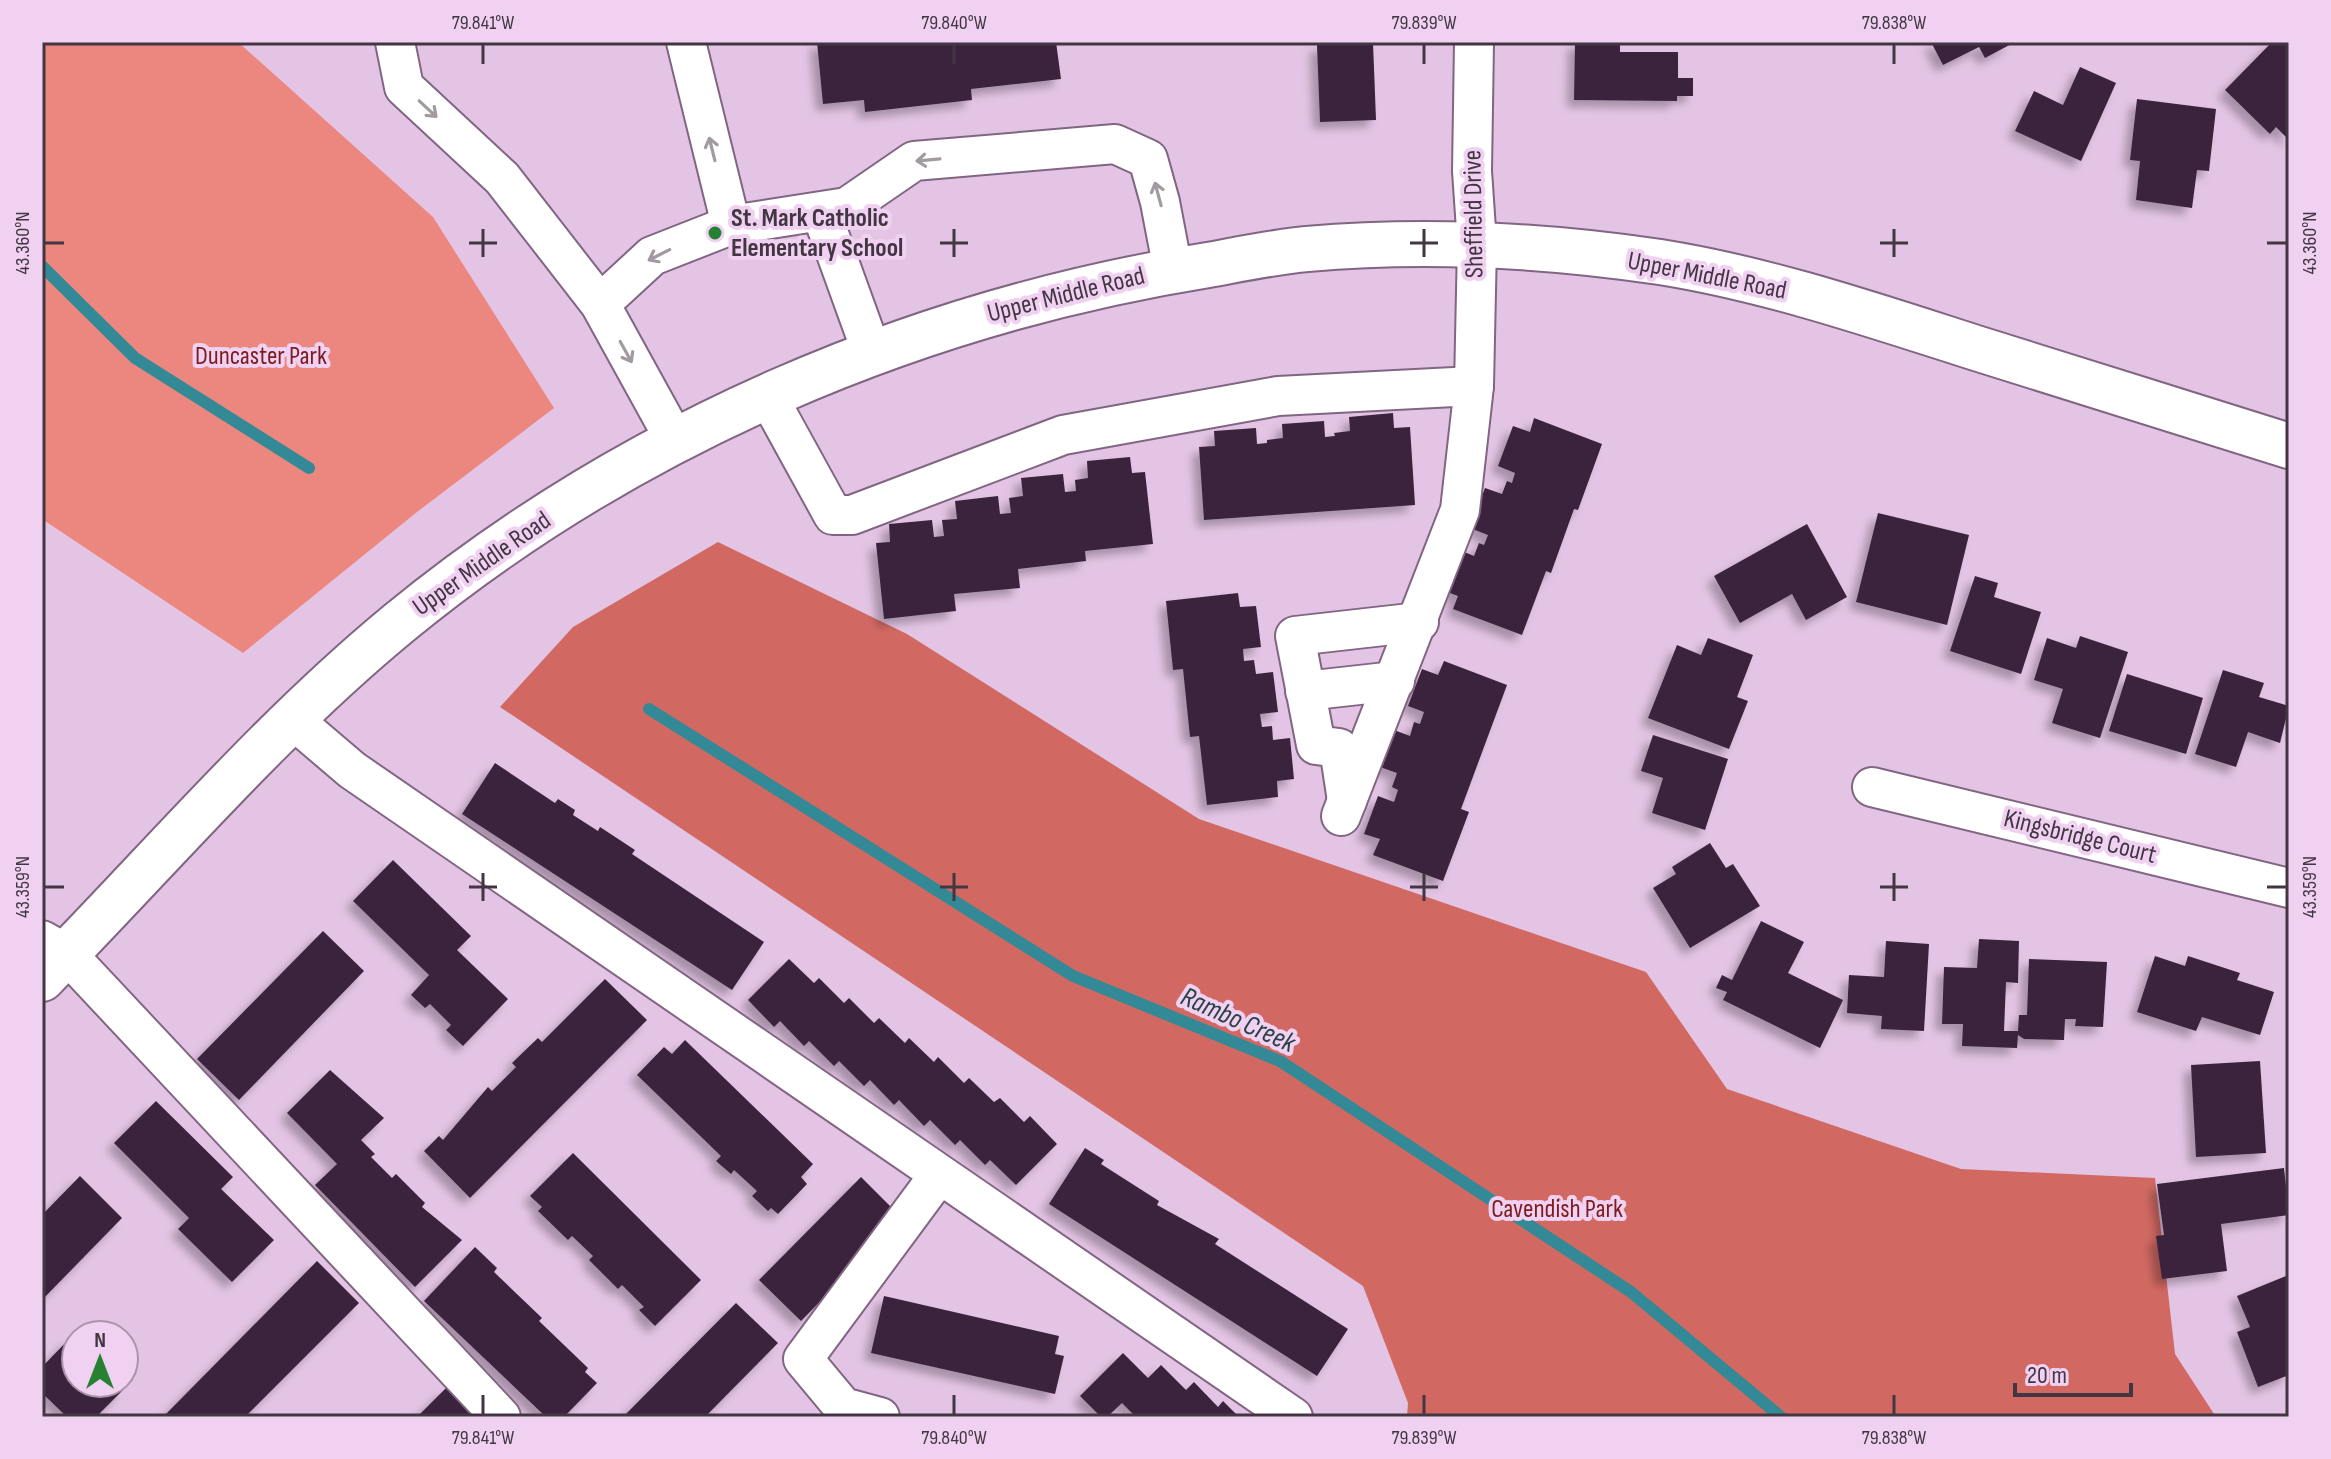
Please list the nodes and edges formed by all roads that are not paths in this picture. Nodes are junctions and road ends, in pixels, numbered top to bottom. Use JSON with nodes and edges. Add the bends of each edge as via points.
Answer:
{"nodes":[{"id":1,"x":395,"y":42,"type":"edge"},
{"id":2,"x":686,"y":42,"type":"edge"},
{"id":3,"x":1474,"y":42,"type":"edge"},
{"id":4,"x":821,"y":212,"type":"junction"},
{"id":5,"x":731,"y":225,"type":"junction"},
{"id":6,"x":1477,"y":244,"type":"junction"},
{"id":7,"x":1173,"y":270,"type":"junction"},
{"id":8,"x":600,"y":304,"type":"junction"},
{"id":9,"x":872,"y":353,"type":"junction"},
{"id":10,"x":1474,"y":386,"type":"junction"},
{"id":11,"x":767,"y":395,"type":"junction"},
{"id":12,"x":676,"y":442,"type":"junction"},
{"id":13,"x":2289,"y":446,"type":"edge"},
{"id":14,"x":1419,"y":622,"type":"junction"},
{"id":15,"x":1395,"y":681,"type":"junction"},
{"id":16,"x":1305,"y":691,"type":"junction"},
{"id":17,"x":291,"y":718,"type":"junction"},
{"id":18,"x":1872,"y":787,"type":"dead end"},
{"id":19,"x":2289,"y":888,"type":"edge"},
{"id":20,"x":50,"y":958,"type":"edge"},
{"id":21,"x":939,"y":1175,"type":"junction"},
{"id":22,"x":501,"y":1417,"type":"edge"},
{"id":23,"x":880,"y":1417,"type":"edge"},
{"id":24,"x":1293,"y":1417,"type":"edge"}],
"edges":[{"from":1,"to":8,"type":"street","one_way":true,"via":[[404,87],[502,178]]},
{"from":5,"to":2,"type":"street","one_way":true},
{"from":3,"to":6,"type":"street","name":"Sheffield Drive"},
{"from":4,"to":5,"type":"street"},
{"from":7,"to":4,"type":"street","one_way":true,"via":[[1148,159],[1115,144],[914,161],[847,207]]},
{"from":4,"to":9,"type":"street"},
{"from":5,"to":8,"type":"street","one_way":true,"via":[[652,256]]},
{"from":6,"to":7,"type":"main road","name":"Upper Middle Road","via":[[1306,249]]},
{"from":6,"to":10,"type":"street","name":"Sheffield Drive"},
{"from":6,"to":13,"type":"main road","name":"Upper Middle Road","via":[[1662,263],[1831,301]]},
{"from":7,"to":9,"type":"main road","name":"Upper Middle Road","via":[[956,322]]},
{"from":8,"to":12,"type":"street","one_way":true},
{"from":9,"to":11,"type":"main road","name":"Upper Middle Road"},
{"from":10,"to":11,"type":"street","via":[[1278,396],[1063,435],[852,515],[833,515]]},
{"from":10,"to":14,"type":"street","name":"Sheffield Drive","via":[[1460,510]]},
{"from":11,"to":12,"type":"main road","name":"Upper Middle Road"},
{"from":12,"to":17,"type":"main road","name":"Upper Middle Road","via":[[499,545]]},
{"from":14,"to":15,"type":"street","name":"Sheffield Drive"},
{"from":14,"to":16,"type":"street","via":[[1295,636]]},
{"from":15,"to":16,"type":"street"},
{"from":15,"to":16,"type":"street","name":"Sheffield Drive","via":[[1344,808],[1339,748],[1316,745]]},
{"from":17,"to":20,"type":"main road","name":"Upper Middle Road"},
{"from":17,"to":21,"type":"street","via":[[352,770]]},
{"from":18,"to":19,"type":"street","name":"Kingsbridge Court"},
{"from":20,"to":22,"type":"street"},
{"from":21,"to":23,"type":"street","via":[[803,1359],[843,1407]]},
{"from":21,"to":24,"type":"street"}]}
